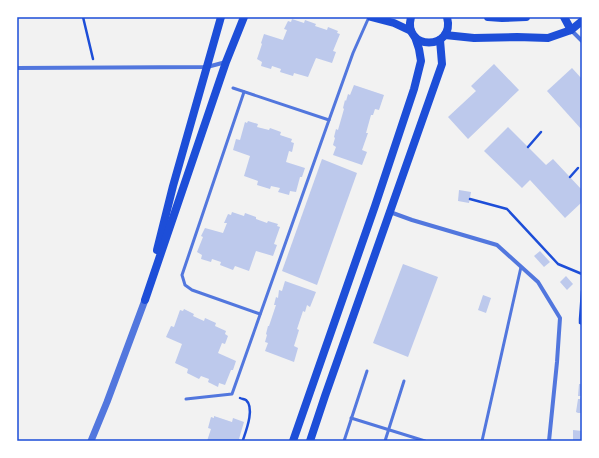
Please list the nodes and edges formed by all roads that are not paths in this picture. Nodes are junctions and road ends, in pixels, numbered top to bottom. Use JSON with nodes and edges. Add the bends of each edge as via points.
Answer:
{"nodes":[{"id":1,"x":221,"y":17,"type":"edge"},
{"id":2,"x":244,"y":17,"type":"edge"},
{"id":3,"x":370,"y":17,"type":"edge"},
{"id":4,"x":411,"y":17,"type":"edge"},
{"id":5,"x":447,"y":17,"type":"edge"},
{"id":6,"x":488,"y":17,"type":"edge"},
{"id":7,"x":526,"y":17,"type":"edge"},
{"id":8,"x":564,"y":17,"type":"edge"},
{"id":9,"x":582,"y":21,"type":"edge"},
{"id":10,"x":571,"y":30,"type":"junction"},
{"id":11,"x":413,"y":34,"type":"junction"},
{"id":12,"x":443,"y":38,"type":"junction"},
{"id":13,"x":582,"y":41,"type":"edge"},
{"id":14,"x":226,"y":62,"type":"junction"},
{"id":15,"x":207,"y":67,"type":"junction"},
{"id":16,"x":17,"y":68,"type":"edge"},
{"id":17,"x":233,"y":88,"type":"dead end"},
{"id":18,"x":244,"y":92,"type":"junction"},
{"id":19,"x":328,"y":120,"type":"junction"},
{"id":20,"x":375,"y":206,"type":"junction"},
{"id":21,"x":390,"y":212,"type":"junction"},
{"id":22,"x":521,"y":267,"type":"junction"},
{"id":23,"x":145,"y":300,"type":"junction"},
{"id":24,"x":260,"y":314,"type":"junction"},
{"id":25,"x":367,"y":371,"type":"dead end"},
{"id":26,"x":404,"y":382,"type":"dead end"},
{"id":27,"x":186,"y":399,"type":"dead end"},
{"id":28,"x":352,"y":418,"type":"junction"},
{"id":29,"x":388,"y":429,"type":"junction"},
{"id":30,"x":91,"y":441,"type":"edge"},
{"id":31,"x":293,"y":441,"type":"edge"},
{"id":32,"x":310,"y":441,"type":"edge"},
{"id":33,"x":344,"y":441,"type":"edge"},
{"id":34,"x":384,"y":441,"type":"edge"},
{"id":35,"x":425,"y":441,"type":"edge"},
{"id":36,"x":482,"y":441,"type":"edge"},
{"id":37,"x":549,"y":441,"type":"edge"}],
"edges":[{"from":1,"to":15,"type":"main road"},
{"from":2,"to":14,"type":"main road"},
{"from":3,"to":11,"type":"main road","via":[[394,23]]},
{"from":3,"to":19,"type":"lane","via":[[353,53]]},
{"from":4,"to":11,"type":"main road"},
{"from":5,"to":12,"type":"main road","via":[[448,29]]},
{"from":6,"to":7,"type":"main road"},
{"from":8,"to":10,"type":"main road"},
{"from":9,"to":10,"type":"main road"},
{"from":10,"to":12,"type":"main road","via":[[548,38]]},
{"from":10,"to":13,"type":"street"},
{"from":11,"to":12,"type":"main road","via":[[424,43]]},
{"from":11,"to":20,"type":"main road","via":[[421,57],[420,67]]},
{"from":12,"to":21,"type":"main road","via":[[442,64]]},
{"from":14,"to":15,"type":"street"},
{"from":14,"to":23,"type":"main road"},
{"from":15,"to":16,"type":"street"},
{"from":15,"to":23,"type":"main road","via":[[173,186]]},
{"from":17,"to":18,"type":"lane"},
{"from":18,"to":19,"type":"lane"},
{"from":18,"to":24,"type":"lane","via":[[182,275],[185,285],[192,290]]},
{"from":19,"to":24,"type":"lane"},
{"from":20,"to":21,"type":"main road"},
{"from":20,"to":31,"type":"main road"},
{"from":21,"to":22,"type":"street","via":[[497,245]]},
{"from":21,"to":32,"type":"main road"},
{"from":22,"to":36,"type":"lane"},
{"from":22,"to":37,"type":"street","via":[[538,282],[560,318]]},
{"from":23,"to":30,"type":"street"},
{"from":24,"to":27,"type":"lane","via":[[232,394]]},
{"from":25,"to":28,"type":"lane"},
{"from":26,"to":29,"type":"lane"},
{"from":28,"to":29,"type":"lane"},
{"from":28,"to":33,"type":"lane"},
{"from":29,"to":34,"type":"lane"},
{"from":29,"to":35,"type":"lane"}]}
